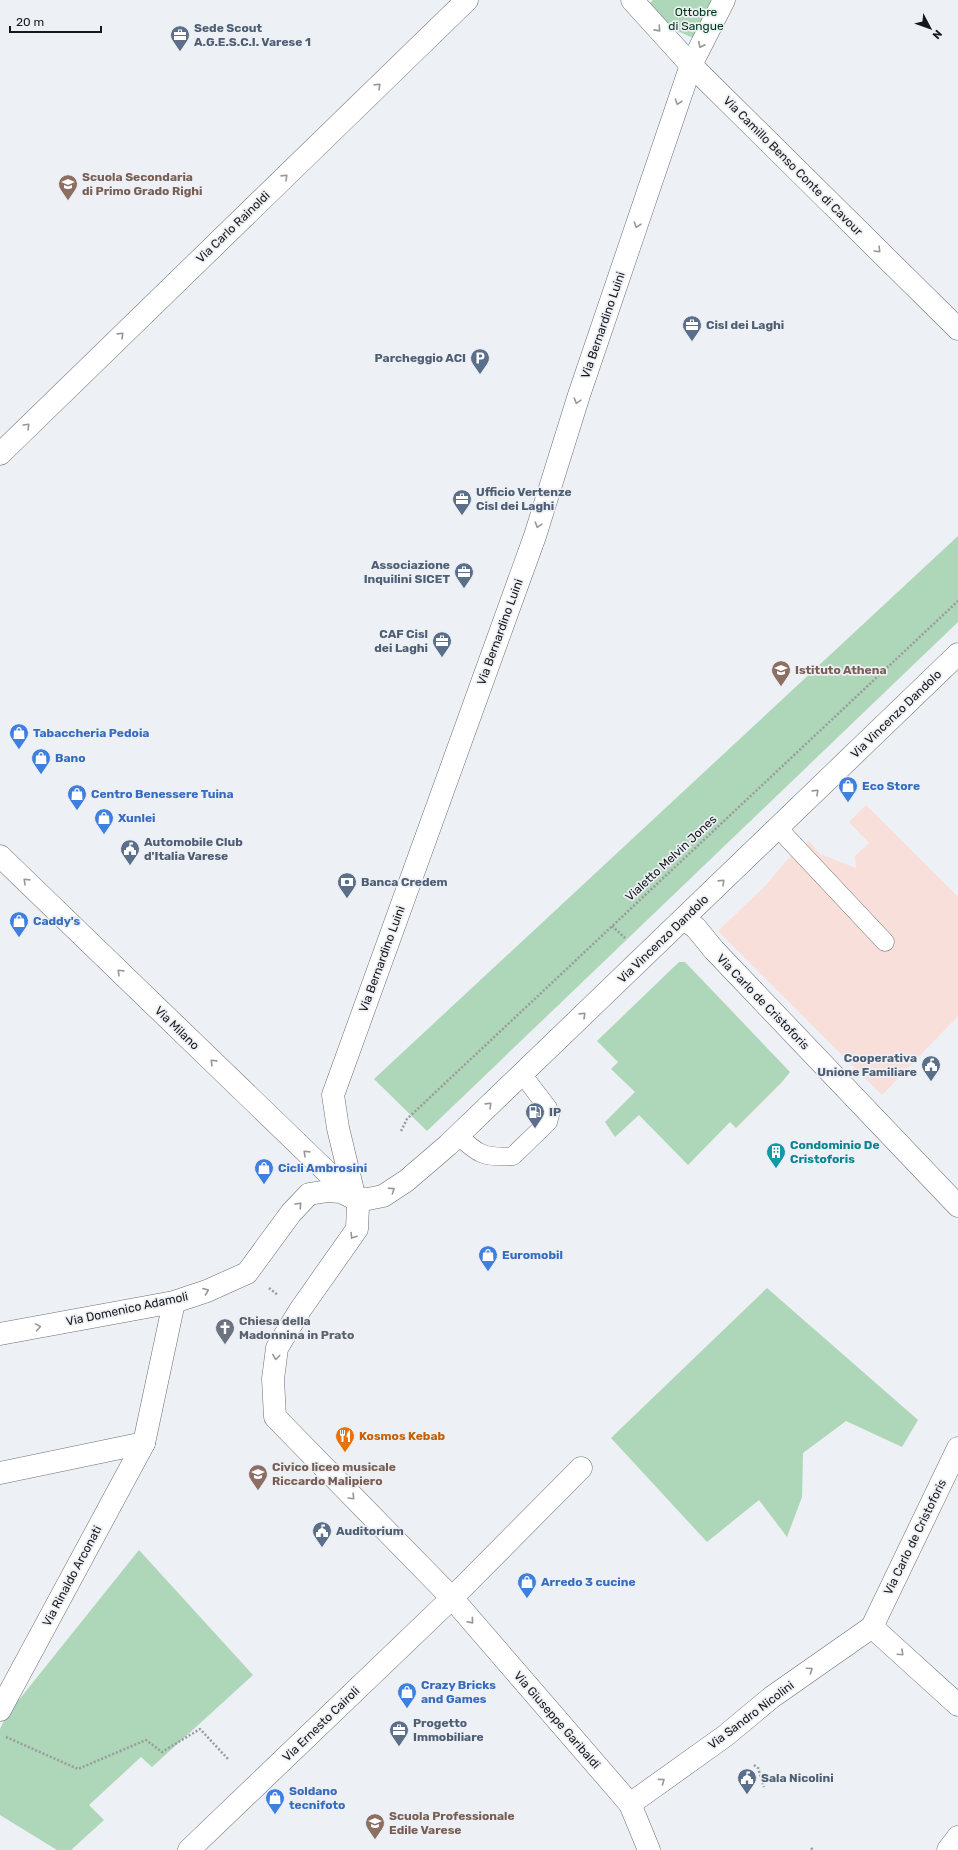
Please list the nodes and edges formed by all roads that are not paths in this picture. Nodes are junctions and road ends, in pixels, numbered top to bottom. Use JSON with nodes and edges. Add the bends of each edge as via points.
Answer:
{"nodes":[{"id":1,"x":468,"y":0,"type":"edge"},
{"id":2,"x":724,"y":0,"type":"edge"},
{"id":3,"x":638,"y":2,"type":"edge"},
{"id":4,"x":691,"y":64,"type":"junction"},
{"id":5,"x":958,"y":328,"type":"edge"},
{"id":6,"x":0,"y":454,"type":"edge"},
{"id":7,"x":958,"y":654,"type":"edge"},
{"id":8,"x":778,"y":828,"type":"junction"},
{"id":9,"x":0,"y":856,"type":"edge"},
{"id":10,"x":684,"y":919,"type":"junction"},
{"id":11,"x":885,"y":942,"type":"dead end"},
{"id":12,"x":522,"y":1074,"type":"junction"},
{"id":13,"x":458,"y":1135,"type":"junction"},
{"id":14,"x":355,"y":1199,"type":"junction"},
{"id":15,"x":958,"y":1206,"type":"edge"},
{"id":16,"x":174,"y":1302,"type":"junction"},
{"id":17,"x":0,"y":1334,"type":"edge"},
{"id":18,"x":144,"y":1442,"type":"junction"},
{"id":19,"x":958,"y":1448,"type":"edge"},
{"id":20,"x":581,"y":1468,"type":"dead end"},
{"id":21,"x":0,"y":1473,"type":"edge"},
{"id":22,"x":452,"y":1598,"type":"junction"},
{"id":23,"x":872,"y":1626,"type":"junction"},
{"id":24,"x":958,"y":1705,"type":"edge"},
{"id":25,"x":0,"y":1710,"type":"edge"},
{"id":26,"x":630,"y":1804,"type":"junction"},
{"id":27,"x":958,"y":1837,"type":"edge"},
{"id":28,"x":188,"y":1850,"type":"edge"},
{"id":29,"x":649,"y":1850,"type":"edge"},
{"id":30,"x":948,"y":1850,"type":"edge"}],
"edges":[{"from":6,"to":1,"type":"street","name":"Via Carlo Rainoldi","one_way":true},
{"from":2,"to":4,"type":"street","name":"Via Bernardino Luini","one_way":true},
{"from":3,"to":4,"type":"street","name":"Via Camillo Benso Conte di Cavour","one_way":true},
{"from":4,"to":5,"type":"street","name":"Via Camillo Benso Conte di Cavour","one_way":true},
{"from":4,"to":14,"type":"street","name":"Via Bernardino Luini","one_way":true,"via":[[579,395],[535,536],[333,1095]]},
{"from":8,"to":7,"type":"street","name":"Via Vincenzo Dandolo","one_way":true},
{"from":10,"to":8,"type":"street","name":"Via Vincenzo Dandolo","one_way":true},
{"from":8,"to":11,"type":"lane"},
{"from":14,"to":9,"type":"street","name":"Via Milano","one_way":true},
{"from":12,"to":10,"type":"street","name":"Via Vincenzo Dandolo","one_way":true},
{"from":10,"to":15,"type":"street","name":"Via Carlo de Cristoforis","via":[[696,928],[719,956]]},
{"from":13,"to":12,"type":"street","name":"Via Vincenzo Dandolo","one_way":true},
{"from":12,"to":13,"type":"lane","via":[[548,1108],[550,1115],[548,1122],[528,1142],[513,1156],[493,1157],[474,1151]]},
{"from":14,"to":13,"type":"street","name":"Via Vincenzo Dandolo","one_way":true,"via":[[383,1196],[406,1181]]},
{"from":16,"to":14,"type":"street","name":"Via Domenico Adamoli","one_way":true,"via":[[247,1273],[291,1213],[309,1194],[341,1192]]},
{"from":14,"to":22,"type":"street","name":"Via Giuseppe Garibaldi","one_way":true,"via":[[358,1206],[357,1228],[277,1348],[273,1379],[275,1417]]},
{"from":17,"to":16,"type":"street","name":"Via Domenico Adamoli","one_way":true},
{"from":16,"to":18,"type":"street","name":"Via Rinaldo Arconati"},
{"from":18,"to":21,"type":"street"},
{"from":18,"to":25,"type":"street","name":"Via Rinaldo Arconati"},
{"from":19,"to":23,"type":"street","name":"Via Carlo de Cristoforis"},
{"from":20,"to":22,"type":"street"},
{"from":22,"to":26,"type":"street","name":"Via Giuseppe Garibaldi","one_way":true},
{"from":22,"to":28,"type":"street","name":"Via Ernesto Cairoli"},
{"from":23,"to":24,"type":"street","one_way":true},
{"from":26,"to":23,"type":"street","name":"Via Sandro Nicolini","one_way":true,"via":[[725,1736],[772,1697]]},
{"from":26,"to":29,"type":"street","name":"Via Giuseppe Garibaldi"},
{"from":27,"to":30,"type":"street"}]}
